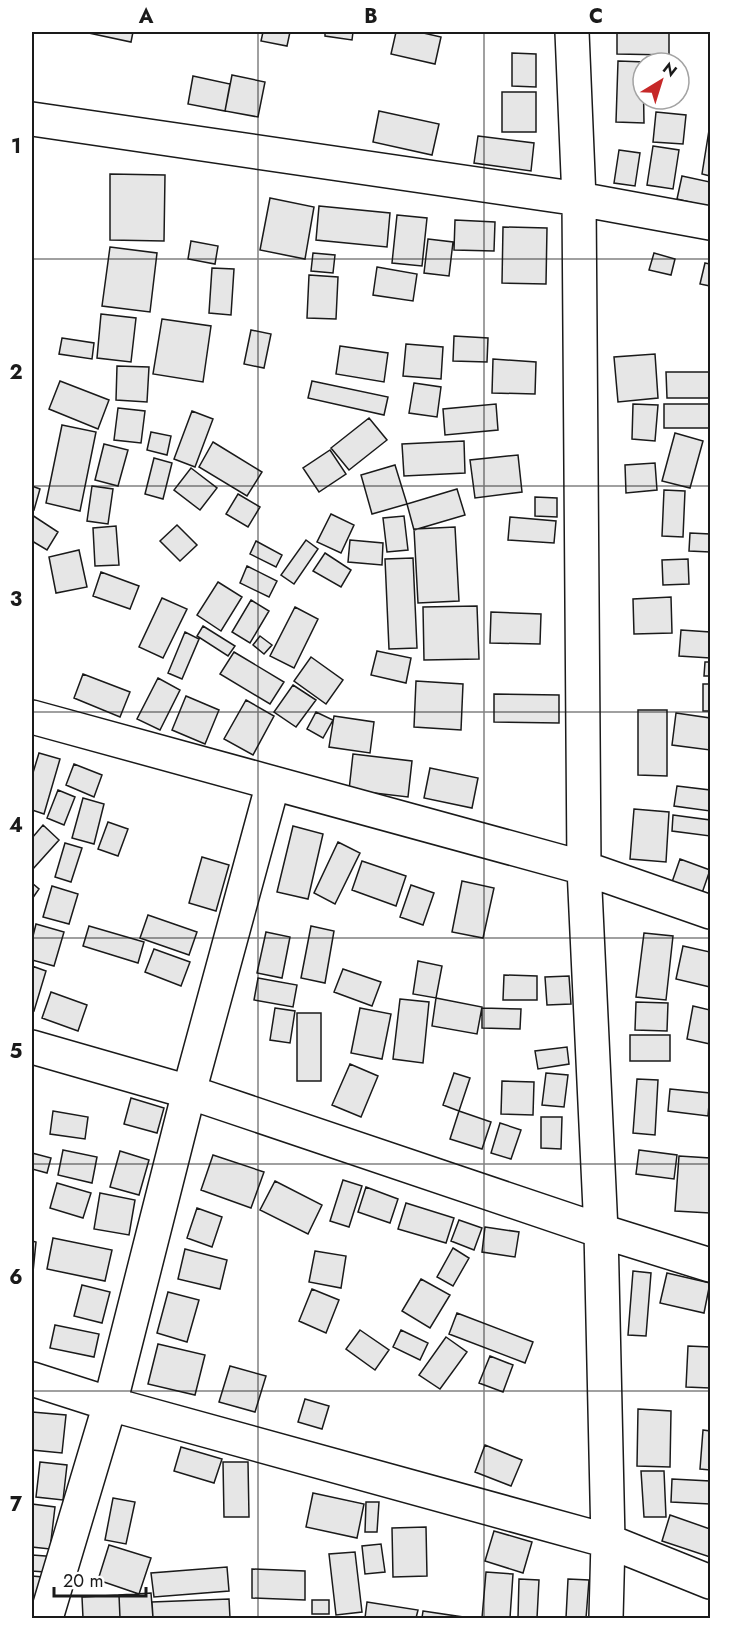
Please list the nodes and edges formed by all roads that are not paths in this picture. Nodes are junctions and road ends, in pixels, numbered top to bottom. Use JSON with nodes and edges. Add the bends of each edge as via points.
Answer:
{"nodes":[{"id":1,"x":572,"y":32,"type":"edge"},
{"id":2,"x":32,"y":119,"type":"edge"},
{"id":3,"x":579,"y":199,"type":"junction"},
{"id":4,"x":711,"y":224,"type":"edge"},
{"id":5,"x":32,"y":717,"type":"edge"},
{"id":6,"x":273,"y":783,"type":"junction"},
{"id":7,"x":584,"y":868,"type":"junction"},
{"id":8,"x":711,"y":912,"type":"edge"},
{"id":9,"x":32,"y":1047,"type":"edge"},
{"id":10,"x":189,"y":1092,"type":"junction"},
{"id":11,"x":601,"y":1231,"type":"junction"},
{"id":12,"x":711,"y":1265,"type":"edge"},
{"id":13,"x":32,"y":1379,"type":"edge"},
{"id":14,"x":110,"y":1404,"type":"junction"},
{"id":15,"x":608,"y":1541,"type":"junction"},
{"id":16,"x":711,"y":1582,"type":"edge"},
{"id":17,"x":46,"y":1618,"type":"edge"},
{"id":18,"x":606,"y":1618,"type":"edge"}],
"edges":[{"from":1,"to":3,"type":"street"},
{"from":2,"to":3,"type":"street"},
{"from":3,"to":4,"type":"street"},
{"from":3,"to":7,"type":"street"},
{"from":5,"to":6,"type":"street"},
{"from":6,"to":7,"type":"street"},
{"from":6,"to":10,"type":"street"},
{"from":7,"to":8,"type":"street"},
{"from":7,"to":11,"type":"street"},
{"from":9,"to":10,"type":"street"},
{"from":10,"to":11,"type":"street"},
{"from":10,"to":14,"type":"street"},
{"from":11,"to":12,"type":"street"},
{"from":11,"to":15,"type":"street"},
{"from":13,"to":14,"type":"street"},
{"from":14,"to":15,"type":"street"},
{"from":14,"to":17,"type":"street"},
{"from":15,"to":16,"type":"street"},
{"from":15,"to":18,"type":"street"}]}
